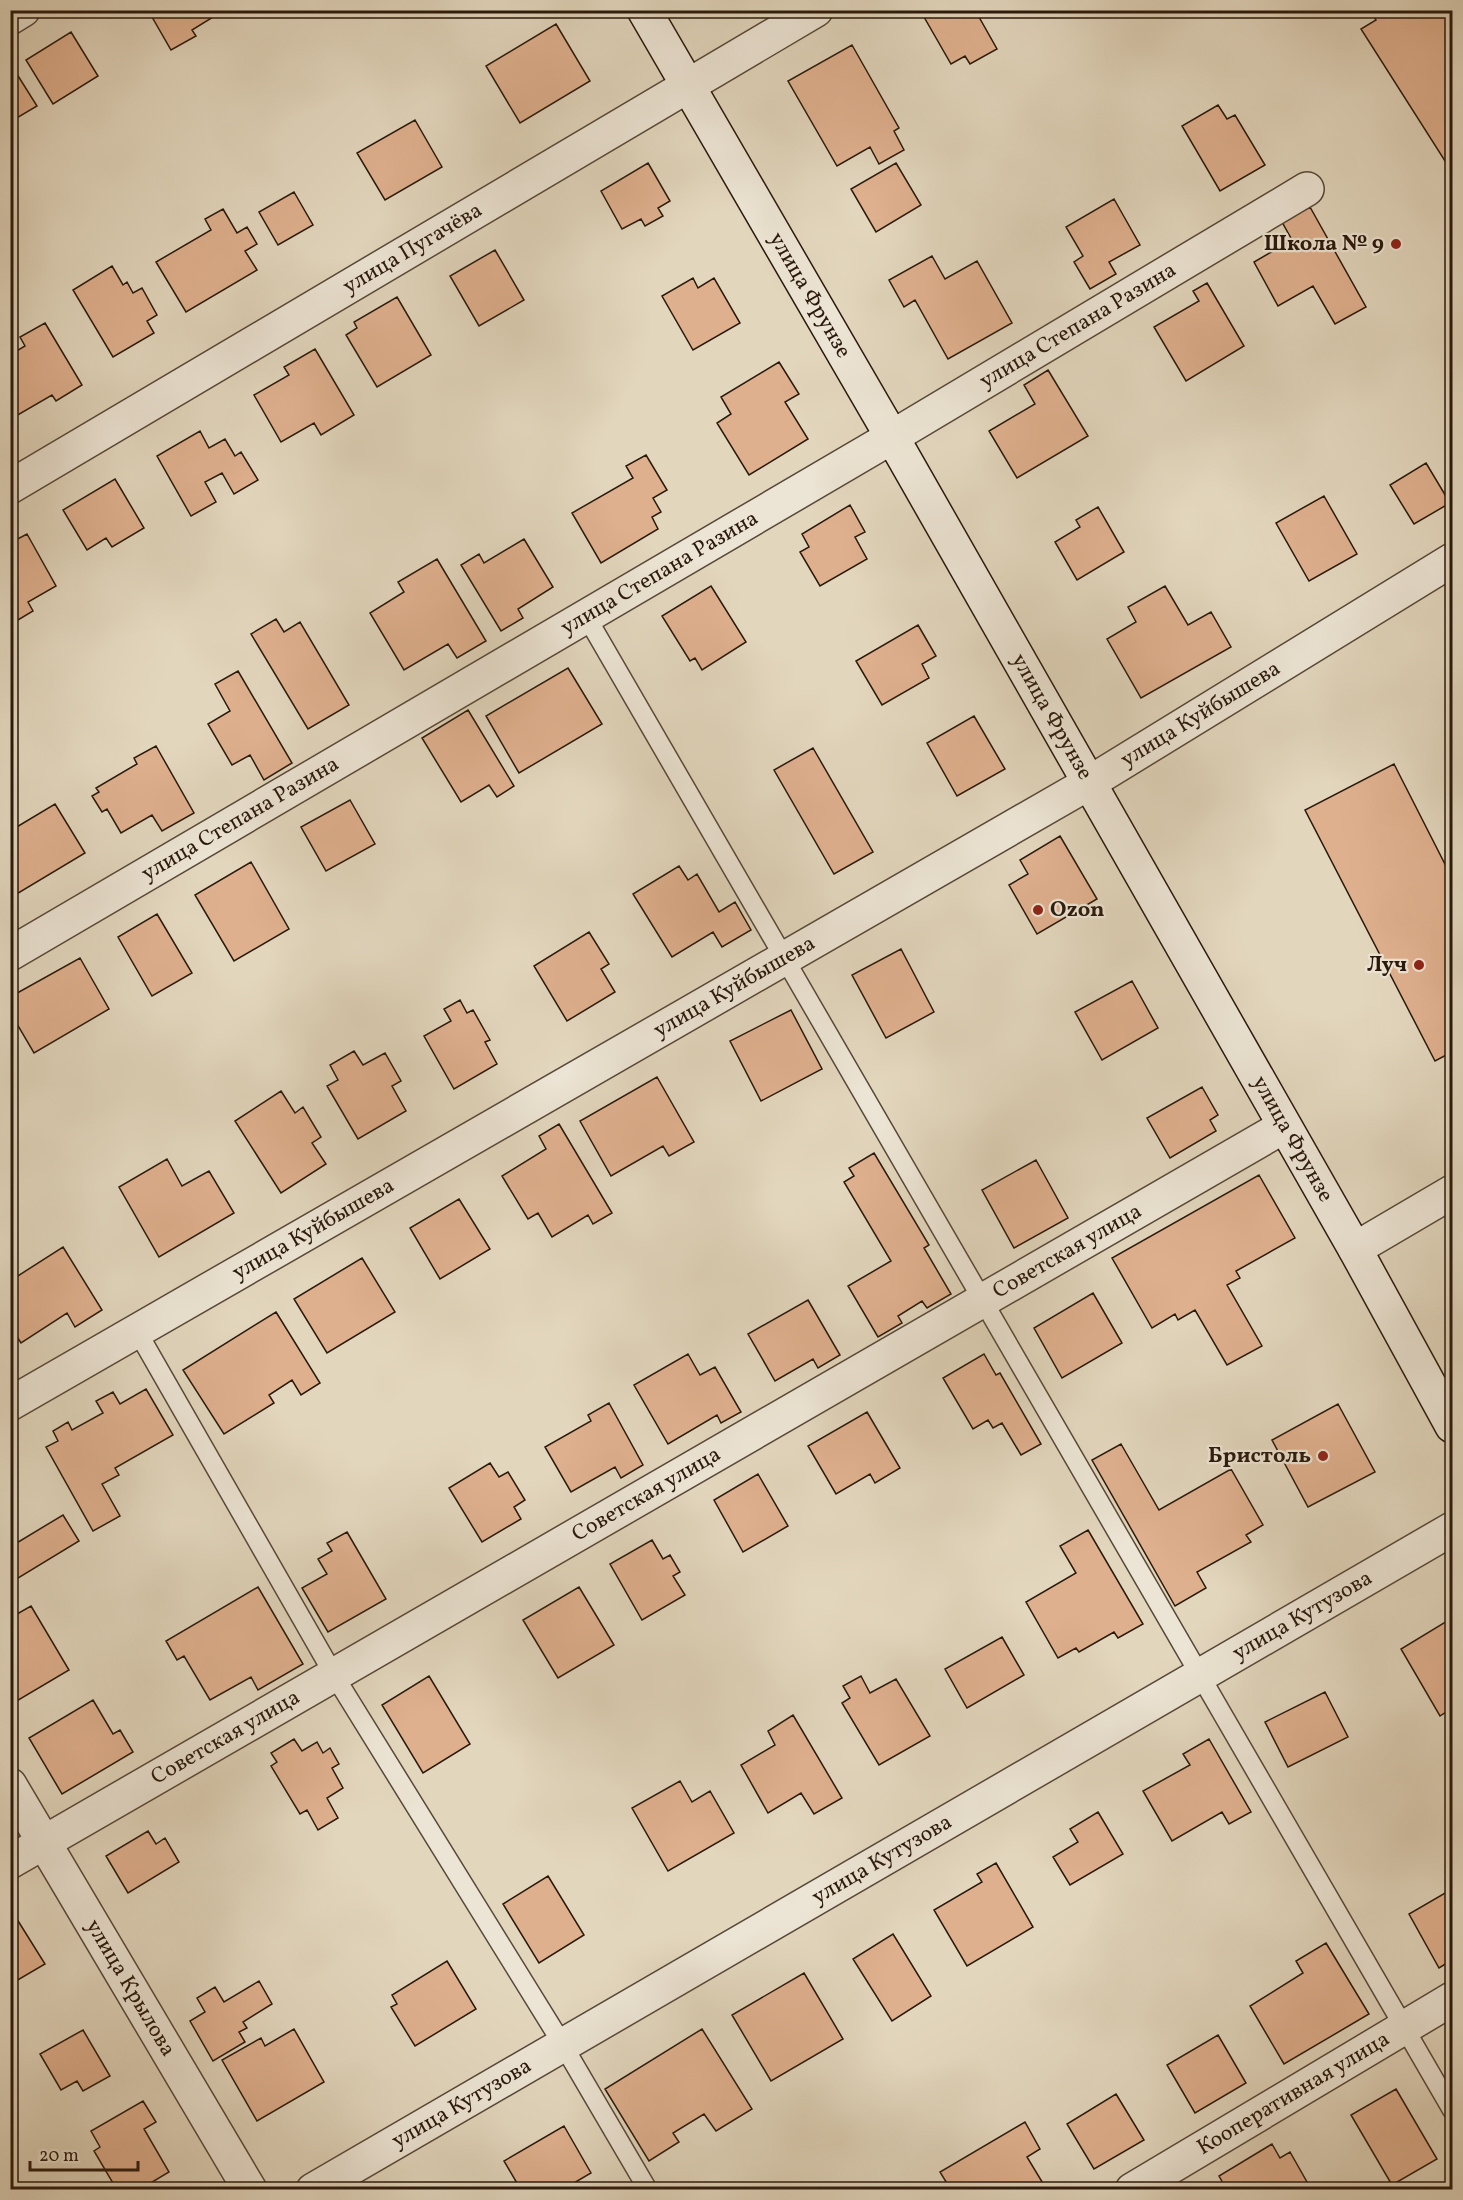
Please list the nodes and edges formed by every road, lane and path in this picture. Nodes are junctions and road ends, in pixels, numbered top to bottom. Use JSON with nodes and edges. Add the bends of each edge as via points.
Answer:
{"nodes":[{"id":1,"x":23,"y":10,"type":"edge"},
{"id":2,"x":644,"y":10,"type":"edge"},
{"id":3,"x":816,"y":10,"type":"edge"},
{"id":4,"x":10,"y":18,"type":"edge"},
{"id":5,"x":689,"y":87,"type":"junction"},
{"id":6,"x":1307,"y":189,"type":"dead end"},
{"id":7,"x":892,"y":437,"type":"junction"},
{"id":8,"x":10,"y":487,"type":"edge"},
{"id":9,"x":1452,"y":560,"type":"edge"},
{"id":10,"x":586,"y":616,"type":"junction"},
{"id":11,"x":1089,"y":783,"type":"junction"},
{"id":12,"x":10,"y":954,"type":"edge"},
{"id":13,"x":786,"y":957,"type":"junction"},
{"id":14,"x":1283,"y":1127,"type":"junction"},
{"id":15,"x":1452,"y":1192,"type":"edge"},
{"id":16,"x":1355,"y":1249,"type":"junction"},
{"id":17,"x":984,"y":1300,"type":"junction"},
{"id":18,"x":137,"y":1331,"type":"junction"},
{"id":19,"x":10,"y":1404,"type":"edge"},
{"id":20,"x":1452,"y":1426,"type":"edge"},
{"id":21,"x":1452,"y":1529,"type":"edge"},
{"id":22,"x":334,"y":1675,"type":"junction"},
{"id":23,"x":1199,"y":1676,"type":"junction"},
{"id":24,"x":10,"y":1785,"type":"edge"},
{"id":25,"x":45,"y":1842,"type":"junction"},
{"id":26,"x":10,"y":1862,"type":"edge"},
{"id":27,"x":1452,"y":1999,"type":"edge"},
{"id":28,"x":1404,"y":2028,"type":"junction"},
{"id":29,"x":563,"y":2044,"type":"junction"},
{"id":30,"x":1452,"y":2110,"type":"edge"},
{"id":31,"x":250,"y":2190,"type":"edge"},
{"id":32,"x":313,"y":2190,"type":"edge"},
{"id":33,"x":648,"y":2190,"type":"edge"},
{"id":34,"x":1132,"y":2190,"type":"edge"}],
"edges":[{"from":1,"to":4,"type":"street"},
{"from":2,"to":5,"type":"street","name":"улица Фрунзе"},
{"from":3,"to":5,"type":"street","name":"улица Пугачёва"},
{"from":5,"to":7,"type":"street","name":"улица Фрунзе"},
{"from":5,"to":8,"type":"street","name":"улица Пугачёва"},
{"from":6,"to":7,"type":"street","name":"улица Степана Разина"},
{"from":7,"to":10,"type":"street","name":"улица Степана Разина"},
{"from":7,"to":11,"type":"street","name":"улица Фрунзе"},
{"from":9,"to":11,"type":"street","name":"улица Куйбышева"},
{"from":10,"to":12,"type":"street","name":"улица Степана Разина"},
{"from":10,"to":13,"type":"lane"},
{"from":11,"to":13,"type":"street","name":"улица Куйбышева"},
{"from":11,"to":14,"type":"street","name":"улица Фрунзе"},
{"from":13,"to":17,"type":"lane"},
{"from":13,"to":18,"type":"street","name":"улица Куйбышева"},
{"from":14,"to":16,"type":"street","name":"улица Фрунзе"},
{"from":14,"to":17,"type":"street","name":"Советская улица"},
{"from":15,"to":16,"type":"street"},
{"from":16,"to":20,"type":"street","name":"улица Фрунзе"},
{"from":17,"to":22,"type":"street","name":"Советская улица"},
{"from":17,"to":23,"type":"lane"},
{"from":18,"to":19,"type":"street","name":"улица Куйбышева"},
{"from":18,"to":22,"type":"lane"},
{"from":21,"to":23,"type":"street","name":"улица Кутузова"},
{"from":22,"to":25,"type":"street","name":"Советская улица"},
{"from":22,"to":29,"type":"lane"},
{"from":23,"to":28,"type":"lane"},
{"from":23,"to":29,"type":"street","name":"улица Кутузова"},
{"from":24,"to":25,"type":"street","name":"улица Крылова"},
{"from":25,"to":26,"type":"street","name":"Советская улица"},
{"from":25,"to":31,"type":"street","name":"улица Крылова"},
{"from":27,"to":28,"type":"street","name":"Кооперативная улица"},
{"from":28,"to":30,"type":"lane"},
{"from":28,"to":34,"type":"street","name":"Кооперативная улица"},
{"from":29,"to":32,"type":"street","name":"улица Кутузова"},
{"from":29,"to":33,"type":"lane"}]}
